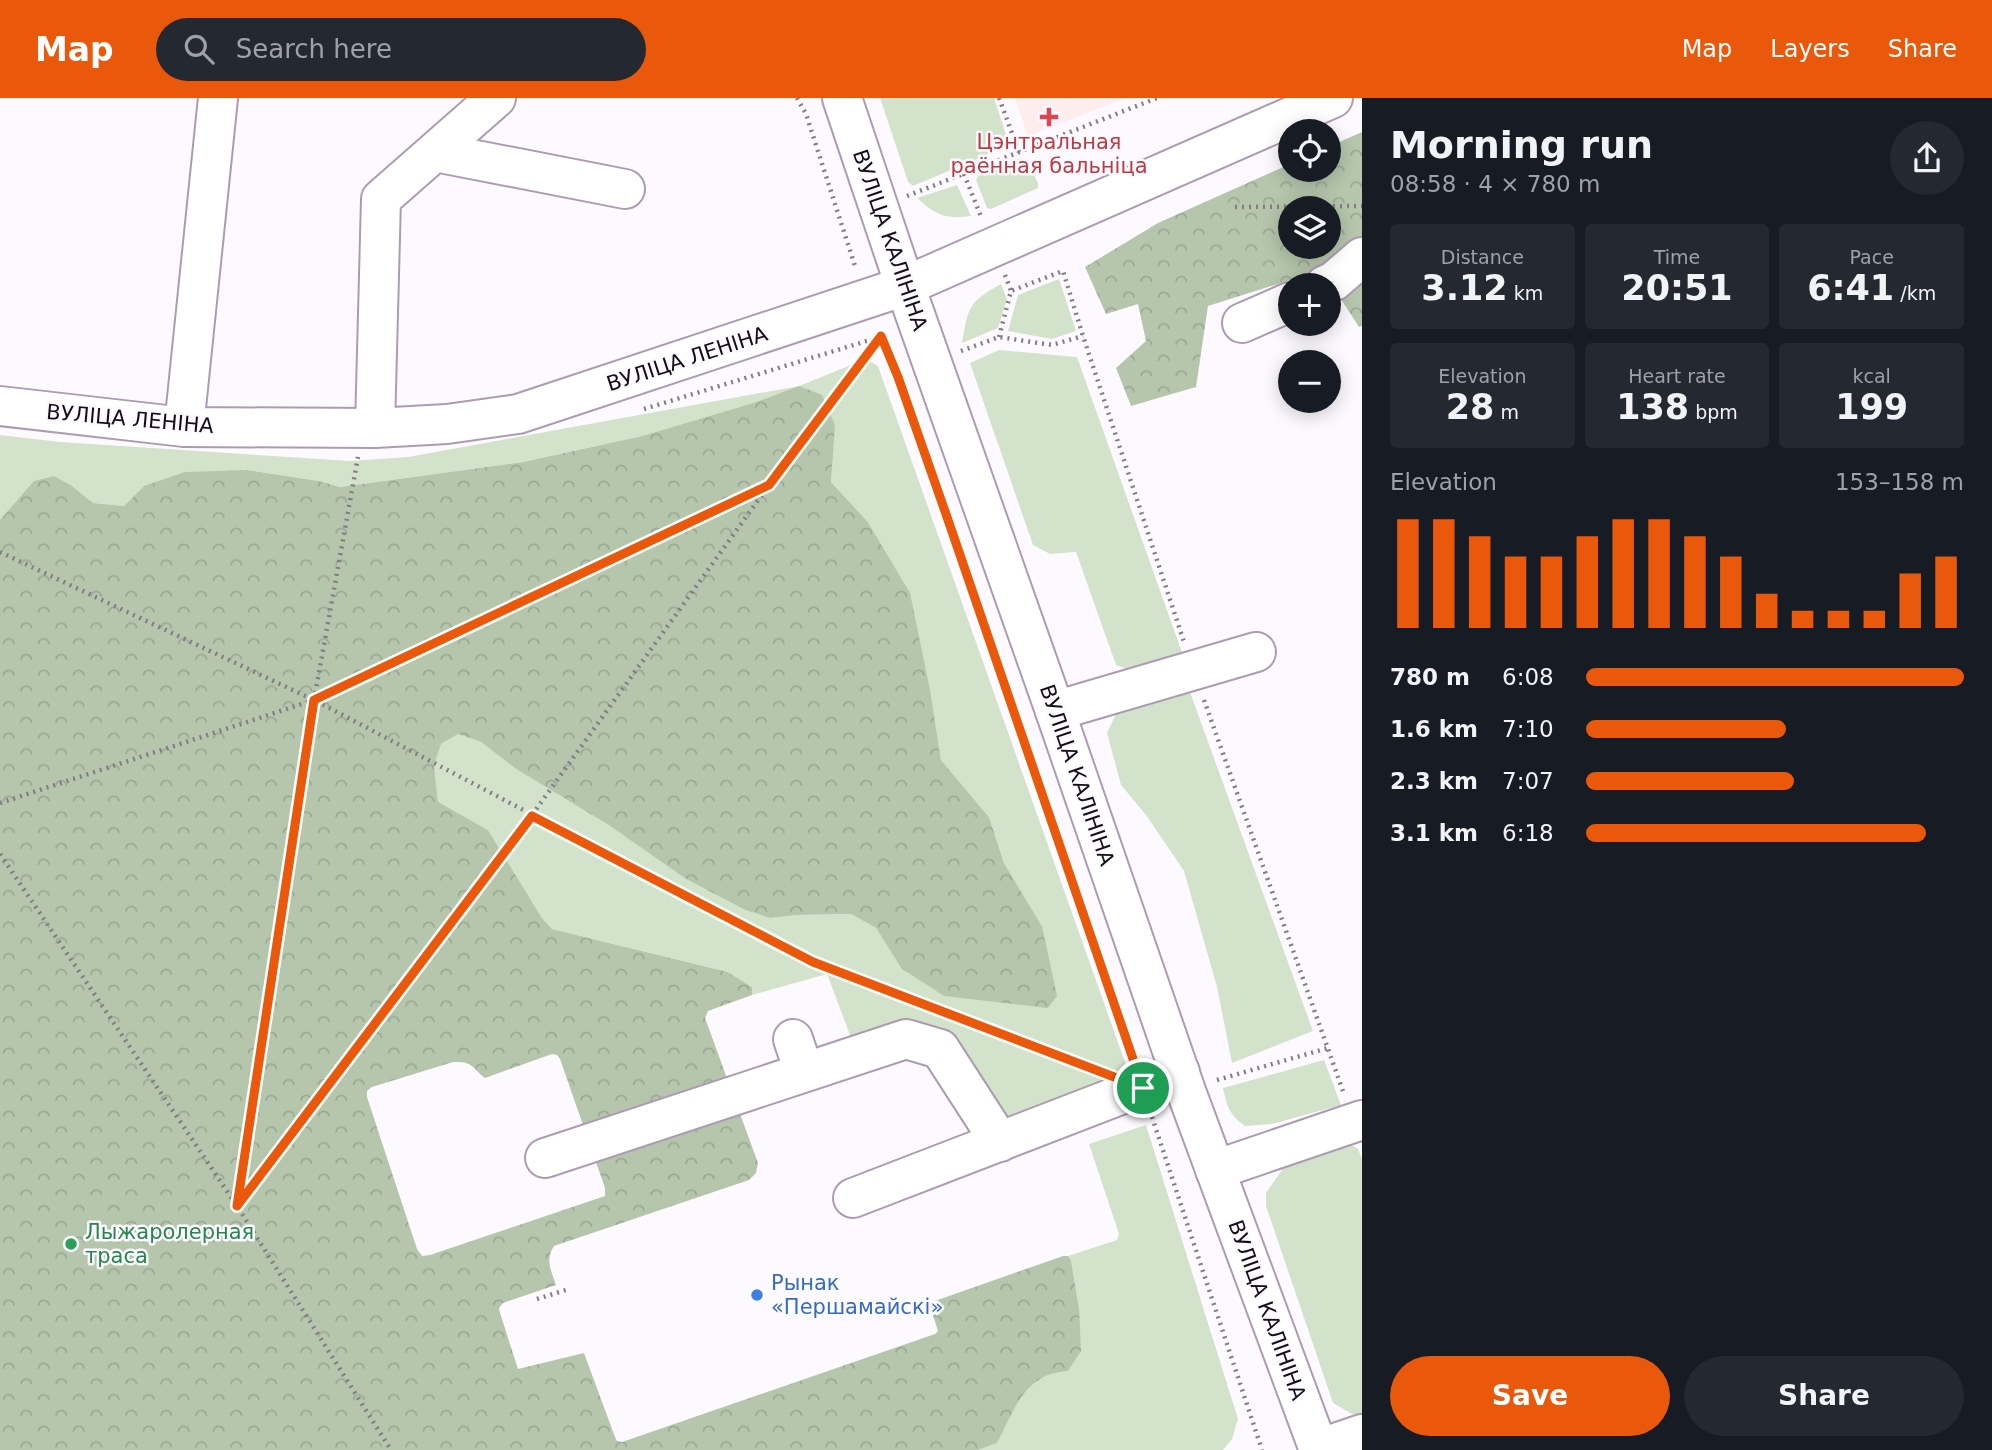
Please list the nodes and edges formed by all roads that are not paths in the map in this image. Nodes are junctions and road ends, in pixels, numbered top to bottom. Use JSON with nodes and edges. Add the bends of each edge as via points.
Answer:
{"nodes":[{"id":1,"x":218,"y":98,"type":"edge"},
{"id":2,"x":496,"y":98,"type":"edge"},
{"id":3,"x":842,"y":98,"type":"edge"},
{"id":4,"x":1333,"y":98,"type":"edge"},
{"id":5,"x":435,"y":152,"type":"junction"},
{"id":6,"x":625,"y":189,"type":"dead end"},
{"id":7,"x":1362,"y":257,"type":"edge"},
{"id":8,"x":1341,"y":275,"type":"edge"},
{"id":9,"x":905,"y":286,"type":"junction"},
{"id":10,"x":1278,"y":307,"type":"edge"},
{"id":11,"x":1242,"y":323,"type":"dead end"},
{"id":12,"x":0,"y":406,"type":"edge"},
{"id":13,"x":184,"y":427,"type":"junction"},
{"id":14,"x":366,"y":442,"type":"junction"},
{"id":15,"x":1256,"y":652,"type":"dead end"},
{"id":16,"x":1055,"y":711,"type":"junction"},
{"id":17,"x":1198,"y":1077,"type":"junction"},
{"id":18,"x":1358,"y":1121,"type":"edge"},
{"id":19,"x":1000,"y":1142,"type":"junction"},
{"id":20,"x":545,"y":1158,"type":"dead end"},
{"id":21,"x":1215,"y":1170,"type":"junction"},
{"id":22,"x":853,"y":1198,"type":"dead end"},
{"id":23,"x":1362,"y":1434,"type":"edge"},
{"id":24,"x":1319,"y":1450,"type":"edge"}],
"edges":[{"from":1,"to":13,"type":"street"},
{"from":2,"to":5,"type":"street"},
{"from":3,"to":9,"type":"street","name":"ВУЛІЦА КАЛІНІНА"},
{"from":4,"to":9,"type":"street","name":"ВУЛІЦА ЛЕНІНА"},
{"from":5,"to":6,"type":"street"},
{"from":5,"to":14,"type":"street","via":[[381,198]]},
{"from":7,"to":8,"type":"street"},
{"from":9,"to":14,"type":"street","name":"ВУЛІЦА ЛЕНІНА","via":[[518,414]]},
{"from":9,"to":16,"type":"street","name":"ВУЛІЦА КАЛІНІНА"},
{"from":10,"to":11,"type":"street"},
{"from":12,"to":13,"type":"street","name":"ВУЛІЦА ЛЕНІНА"},
{"from":13,"to":14,"type":"street","name":"ВУЛІЦА ЛЕНІНА"},
{"from":15,"to":16,"type":"street"},
{"from":16,"to":17,"type":"street","name":"ВУЛІЦА КАЛІНІНА"},
{"from":17,"to":19,"type":"street","via":[[1143,1088]]},
{"from":17,"to":21,"type":"street","name":"ВУЛІЦА КАЛІНІНА"},
{"from":18,"to":21,"type":"street"},
{"from":19,"to":20,"type":"street","via":[[940,1049],[906,1039],[799,1056]]},
{"from":19,"to":22,"type":"street"},
{"from":21,"to":24,"type":"street","name":"ВУЛІЦА КАЛІНІНА"},
{"from":23,"to":24,"type":"street"}]}
